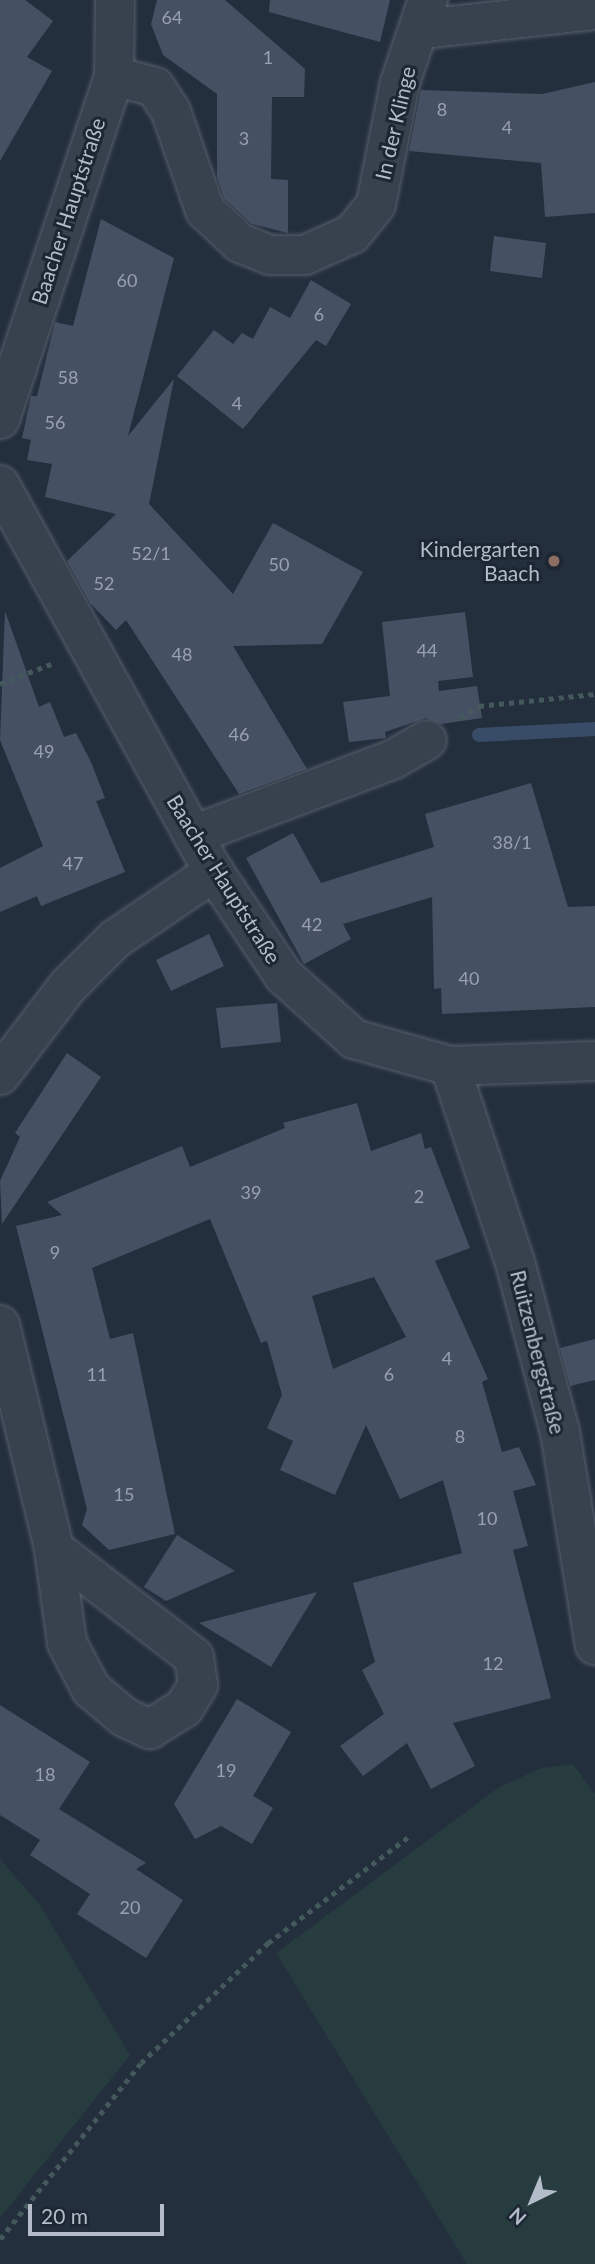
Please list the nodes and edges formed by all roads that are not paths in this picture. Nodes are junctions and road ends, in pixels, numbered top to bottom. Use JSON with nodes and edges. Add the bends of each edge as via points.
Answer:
{"nodes":[{"id":1,"x":115,"y":0,"type":"edge"},
{"id":2,"x":595,"y":10,"type":"edge"},
{"id":3,"x":426,"y":14,"type":"edge"},
{"id":4,"x":114,"y":76,"type":"junction"},
{"id":5,"x":0,"y":419,"type":"edge"},
{"id":6,"x":0,"y":485,"type":"edge"},
{"id":7,"x":10,"y":529,"type":"edge"},
{"id":8,"x":427,"y":740,"type":"road end"},
{"id":9,"x":193,"y":835,"type":"junction"},
{"id":10,"x":214,"y":872,"type":"junction"},
{"id":11,"x":595,"y":1061,"type":"edge"},
{"id":12,"x":450,"y":1066,"type":"junction"},
{"id":13,"x":0,"y":1075,"type":"edge"},
{"id":14,"x":0,"y":1325,"type":"edge"},
{"id":15,"x":54,"y":1549,"type":"junction"},
{"id":16,"x":595,"y":1645,"type":"edge"}],
"edges":[{"from":1,"to":4,"type":"street","name":"Baacher Hauptstraße"},
{"from":2,"to":3,"type":"street"},
{"from":3,"to":4,"type":"street","name":"In der Klinge","via":[[400,83],[376,204],[352,234],[305,255],[270,255],[240,243],[205,209],[172,112],[155,87]]},
{"from":4,"to":5,"type":"street","name":"Baacher Hauptstraße"},
{"from":6,"to":7,"type":"street","name":"Baacher Hauptstraße"},
{"from":7,"to":9,"type":"street","name":"Baacher Hauptstraße","via":[[93,647]]},
{"from":8,"to":9,"type":"street","via":[[380,765]]},
{"from":9,"to":10,"type":"street","name":"Baacher Hauptstraße"},
{"from":10,"to":12,"type":"street","name":"Baacher Hauptstraße","via":[[284,976],[354,1039]]},
{"from":10,"to":13,"type":"street","via":[[115,939],[68,986]]},
{"from":11,"to":12,"type":"street","name":"Baacher Hauptstraße"},
{"from":12,"to":16,"type":"street","name":"Ruitzenbergstraße","via":[[515,1262],[559,1433]]},
{"from":14,"to":15,"type":"street"},
{"from":15,"to":15,"type":"street","via":[[67,1643],[91,1689],[150,1729],[184,1708],[198,1685],[194,1657]]}]}
